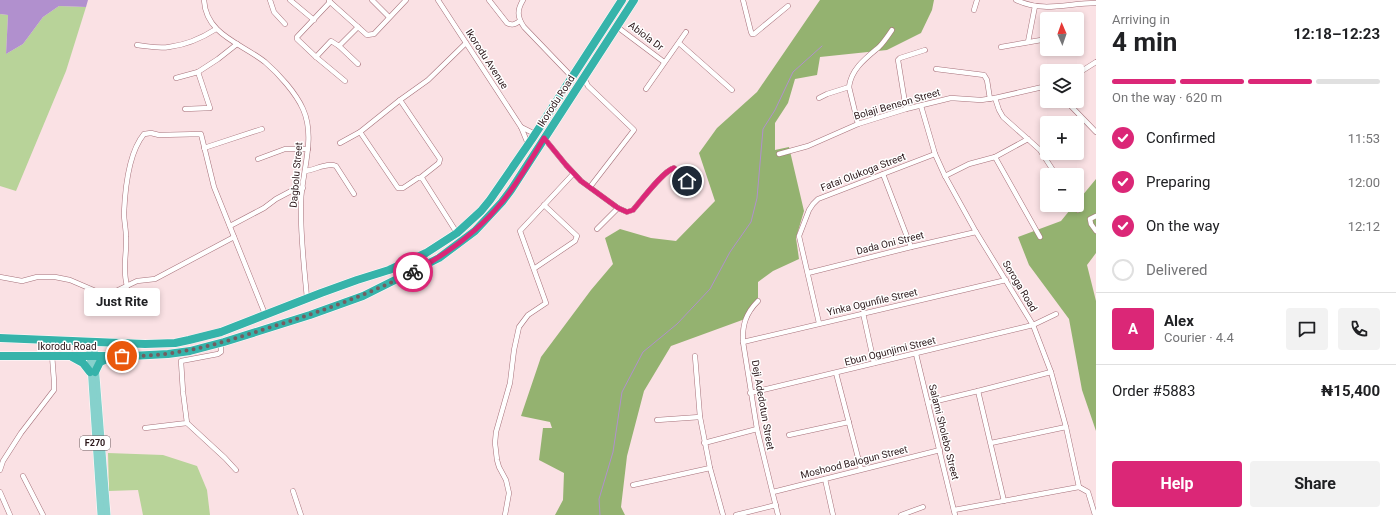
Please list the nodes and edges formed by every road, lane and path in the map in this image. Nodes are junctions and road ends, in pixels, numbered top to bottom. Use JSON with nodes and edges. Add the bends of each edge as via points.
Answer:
{"nodes":[{"id":1,"x":204,"y":0,"type":"edge"},
{"id":2,"x":270,"y":0,"type":"edge"},
{"id":3,"x":290,"y":0,"type":"edge"},
{"id":4,"x":372,"y":0,"type":"edge"},
{"id":5,"x":406,"y":0,"type":"edge"},
{"id":6,"x":438,"y":0,"type":"edge"},
{"id":7,"x":489,"y":0,"type":"edge"},
{"id":8,"x":523,"y":0,"type":"edge"},
{"id":9,"x":622,"y":0,"type":"edge"},
{"id":10,"x":634,"y":0,"type":"edge"},
{"id":11,"x":743,"y":0,"type":"edge"},
{"id":12,"x":977,"y":0,"type":"edge"},
{"id":13,"x":1016,"y":0,"type":"edge"},
{"id":14,"x":329,"y":1,"type":"edge"},
{"id":15,"x":1096,"y":3,"type":"edge"},
{"id":16,"x":788,"y":6,"type":"dead end"},
{"id":17,"x":1035,"y":6,"type":"junction"},
{"id":18,"x":974,"y":10,"type":"dead end"},
{"id":19,"x":389,"y":17,"type":"junction"},
{"id":20,"x":314,"y":20,"type":"junction"},
{"id":21,"x":520,"y":21,"type":"junction"},
{"id":22,"x":285,"y":24,"type":"dead end"},
{"id":23,"x":616,"y":26,"type":"junction"},
{"id":24,"x":358,"y":27,"type":"junction"},
{"id":25,"x":216,"y":29,"type":"junction"},
{"id":26,"x":892,"y":30,"type":"dead end"},
{"id":27,"x":686,"y":32,"type":"dead end"},
{"id":28,"x":1040,"y":40,"type":"edge"},
{"id":29,"x":1028,"y":42,"type":"junction"},
{"id":30,"x":466,"y":43,"type":"junction"},
{"id":31,"x":679,"y":43,"type":"junction"},
{"id":32,"x":237,"y":44,"type":"junction"},
{"id":33,"x":137,"y":45,"type":"dead end"},
{"id":34,"x":339,"y":46,"type":"junction"},
{"id":35,"x":1001,"y":47,"type":"dead end"},
{"id":36,"x":925,"y":50,"type":"dead end"},
{"id":37,"x":316,"y":57,"type":"junction"},
{"id":38,"x":664,"y":62,"type":"junction"},
{"id":39,"x":1096,"y":62,"type":"edge"},
{"id":40,"x":358,"y":64,"type":"dead end"},
{"id":41,"x":936,"y":69,"type":"dead end"},
{"id":42,"x":1084,"y":70,"type":"edge"},
{"id":43,"x":198,"y":72,"type":"junction"},
{"id":44,"x":572,"y":77,"type":"junction"},
{"id":45,"x":583,"y":77,"type":"junction"},
{"id":46,"x":176,"y":78,"type":"dead end"},
{"id":47,"x":345,"y":80,"type":"dead end"},
{"id":48,"x":849,"y":87,"type":"junction"},
{"id":49,"x":1040,"y":88,"type":"edge"},
{"id":50,"x":646,"y":89,"type":"dead end"},
{"id":51,"x":732,"y":90,"type":"dead end"},
{"id":52,"x":819,"y":98,"type":"dead end"},
{"id":53,"x":995,"y":98,"type":"junction"},
{"id":54,"x":990,"y":99,"type":"junction"},
{"id":55,"x":400,"y":100,"type":"junction"},
{"id":56,"x":921,"y":106,"type":"junction"},
{"id":57,"x":1073,"y":108,"type":"edge"},
{"id":58,"x":906,"y":109,"type":"junction"},
{"id":59,"x":185,"y":110,"type":"dead end"},
{"id":60,"x":1096,"y":122,"type":"edge"},
{"id":61,"x":858,"y":124,"type":"junction"},
{"id":62,"x":1091,"y":126,"type":"junction"},
{"id":63,"x":520,"y":127,"type":"junction"},
{"id":64,"x":262,"y":129,"type":"dead end"},
{"id":65,"x":360,"y":132,"type":"junction"},
{"id":66,"x":1096,"y":132,"type":"edge"},
{"id":67,"x":535,"y":134,"type":"junction"},
{"id":68,"x":544,"y":138,"type":"junction"},
{"id":69,"x":1028,"y":139,"type":"junction"},
{"id":70,"x":340,"y":143,"type":"dead end"},
{"id":71,"x":529,"y":144,"type":"junction"},
{"id":72,"x":204,"y":148,"type":"junction"},
{"id":73,"x":308,"y":150,"type":"junction"},
{"id":74,"x":779,"y":154,"type":"dead end"},
{"id":75,"x":935,"y":154,"type":"junction"},
{"id":76,"x":996,"y":157,"type":"junction"},
{"id":77,"x":258,"y":159,"type":"dead end"},
{"id":78,"x":1052,"y":168,"type":"edge"},
{"id":79,"x":305,"y":171,"type":"junction"},
{"id":80,"x":573,"y":174,"type":"junction"},
{"id":81,"x":883,"y":174,"type":"junction"},
{"id":82,"x":945,"y":176,"type":"junction"},
{"id":83,"x":420,"y":178,"type":"junction"},
{"id":84,"x":687,"y":181,"type":"dead end"},
{"id":85,"x":303,"y":188,"type":"junction"},
{"id":86,"x":590,"y":188,"type":"junction"},
{"id":87,"x":354,"y":194,"type":"dead end"},
{"id":88,"x":544,"y":205,"type":"junction"},
{"id":89,"x":618,"y":208,"type":"junction"},
{"id":90,"x":1096,"y":216,"type":"edge"},
{"id":91,"x":230,"y":226,"type":"junction"},
{"id":92,"x":597,"y":229,"type":"dead end"},
{"id":93,"x":1096,"y":231,"type":"edge"},
{"id":94,"x":976,"y":232,"type":"junction"},
{"id":95,"x":457,"y":233,"type":"junction"},
{"id":96,"x":234,"y":237,"type":"junction"},
{"id":97,"x":1040,"y":237,"type":"dead end"},
{"id":98,"x":911,"y":247,"type":"junction"},
{"id":99,"x":534,"y":268,"type":"junction"},
{"id":100,"x":808,"y":273,"type":"junction"},
{"id":101,"x":0,"y":277,"type":"edge"},
{"id":102,"x":1006,"y":280,"type":"junction"},
{"id":103,"x":127,"y":286,"type":"junction"},
{"id":104,"x":307,"y":298,"type":"junction"},
{"id":105,"x":758,"y":301,"type":"dead end"},
{"id":106,"x":863,"y":313,"type":"junction"},
{"id":107,"x":265,"y":314,"type":"junction"},
{"id":108,"x":1056,"y":314,"type":"dead end"},
{"id":109,"x":819,"y":323,"type":"junction"},
{"id":110,"x":1033,"y":325,"type":"junction"},
{"id":111,"x":0,"y":338,"type":"edge"},
{"id":112,"x":77,"y":341,"type":"junction"},
{"id":113,"x":105,"y":342,"type":"junction"},
{"id":114,"x":743,"y":342,"type":"junction"},
{"id":115,"x":221,"y":343,"type":"junction"},
{"id":116,"x":92,"y":353,"type":"junction"},
{"id":117,"x":916,"y":354,"type":"junction"},
{"id":118,"x":52,"y":355,"type":"junction"},
{"id":119,"x":0,"y":356,"type":"edge"},
{"id":120,"x":69,"y":356,"type":"junction"},
{"id":121,"x":113,"y":356,"type":"junction"},
{"id":122,"x":695,"y":356,"type":"dead end"},
{"id":123,"x":874,"y":363,"type":"junction"},
{"id":124,"x":93,"y":372,"type":"junction"},
{"id":125,"x":1051,"y":372,"type":"junction"},
{"id":126,"x":836,"y":373,"type":"junction"},
{"id":127,"x":978,"y":391,"type":"junction"},
{"id":128,"x":750,"y":393,"type":"junction"},
{"id":129,"x":928,"y":403,"type":"junction"},
{"id":130,"x":700,"y":417,"type":"junction"},
{"id":131,"x":656,"y":420,"type":"dead end"},
{"id":132,"x":849,"y":422,"type":"junction"},
{"id":133,"x":187,"y":423,"type":"junction"},
{"id":134,"x":1066,"y":427,"type":"junction"},
{"id":135,"x":144,"y":428,"type":"dead end"},
{"id":136,"x":757,"y":429,"type":"junction"},
{"id":137,"x":789,"y":435,"type":"dead end"},
{"id":138,"x":704,"y":443,"type":"junction"},
{"id":139,"x":991,"y":443,"type":"junction"},
{"id":140,"x":940,"y":450,"type":"junction"},
{"id":141,"x":710,"y":468,"type":"junction"},
{"id":142,"x":861,"y":469,"type":"junction"},
{"id":143,"x":0,"y":470,"type":"edge"},
{"id":144,"x":236,"y":470,"type":"dead end"},
{"id":145,"x":23,"y":476,"type":"dead end"},
{"id":146,"x":824,"y":479,"type":"junction"},
{"id":147,"x":633,"y":485,"type":"dead end"},
{"id":148,"x":1079,"y":487,"type":"junction"},
{"id":149,"x":293,"y":491,"type":"dead end"},
{"id":150,"x":0,"y":492,"type":"edge"},
{"id":151,"x":773,"y":492,"type":"junction"},
{"id":152,"x":1004,"y":500,"type":"junction"},
{"id":153,"x":776,"y":505,"type":"junction"},
{"id":154,"x":923,"y":507,"type":"dead end"},
{"id":155,"x":954,"y":510,"type":"junction"},
{"id":156,"x":10,"y":515,"type":"edge"},
{"id":157,"x":43,"y":515,"type":"edge"},
{"id":158,"x":101,"y":515,"type":"edge"},
{"id":159,"x":107,"y":515,"type":"edge"},
{"id":160,"x":301,"y":515,"type":"edge"},
{"id":161,"x":505,"y":515,"type":"edge"},
{"id":162,"x":723,"y":515,"type":"edge"},
{"id":163,"x":736,"y":515,"type":"edge"},
{"id":164,"x":778,"y":515,"type":"edge"},
{"id":165,"x":833,"y":515,"type":"edge"},
{"id":166,"x":901,"y":515,"type":"edge"},
{"id":167,"x":955,"y":515,"type":"edge"},
{"id":168,"x":1094,"y":515,"type":"edge"}],
"edges":[{"from":1,"to":25,"type":"street","name":"Dagbolu Street","via":[[208,18]]},
{"from":2,"to":22,"type":"street","via":[[274,12]]},
{"from":3,"to":20,"type":"street"},
{"from":4,"to":19,"type":"street"},
{"from":5,"to":19,"type":"street"},
{"from":6,"to":30,"type":"street","name":"Ikorodu Avenue"},
{"from":7,"to":21,"type":"street","via":[[508,23],[514,25]]},
{"from":8,"to":21,"type":"street","via":[[518,10]]},
{"from":9,"to":44,"type":"highway","name":"Ikorodu Road"},
{"from":10,"to":23,"type":"highway","name":"Ikorodu Road"},
{"from":11,"to":16,"type":"street","via":[[752,34]]},
{"from":12,"to":18,"type":"street"},
{"from":13,"to":17,"type":"street"},
{"from":14,"to":20,"type":"street"},
{"from":14,"to":24,"type":"street"},
{"from":15,"to":17,"type":"street","via":[[1064,7]]},
{"from":17,"to":29,"type":"street"},
{"from":19,"to":24,"type":"street","via":[[374,34],[367,35]]},
{"from":20,"to":37,"type":"street","via":[[297,39]]},
{"from":21,"to":44,"type":"street","via":[[530,35]]},
{"from":23,"to":38,"type":"street","name":"Abiola Dr"},
{"from":23,"to":45,"type":"highway","name":"Ikorodu Road"},
{"from":24,"to":34,"type":"street"},
{"from":25,"to":32,"type":"street","name":"Dagbolu Street"},
{"from":25,"to":33,"type":"street","via":[[177,46],[160,48]]},
{"from":26,"to":48,"type":"street","via":[[852,74]]},
{"from":27,"to":31,"type":"street"},
{"from":28,"to":29,"type":"street"},
{"from":29,"to":35,"type":"street"},
{"from":30,"to":55,"type":"street","via":[[428,80]]},
{"from":30,"to":63,"type":"street","name":"Ikorodu Avenue"},
{"from":31,"to":38,"type":"street"},
{"from":31,"to":51,"type":"street"},
{"from":32,"to":43,"type":"street"},
{"from":32,"to":73,"type":"street","name":"Dagbolu Street","via":[[265,62],[297,99],[306,119]]},
{"from":34,"to":37,"type":"street","via":[[331,41]]},
{"from":34,"to":40,"type":"street"},
{"from":36,"to":58,"type":"street","via":[[898,60]]},
{"from":37,"to":47,"type":"street"},
{"from":38,"to":50,"type":"street"},
{"from":39,"to":42,"type":"street"},
{"from":41,"to":54,"type":"street","via":[[984,75]]},
{"from":43,"to":46,"type":"street"},
{"from":43,"to":59,"type":"street","via":[[210,108]]},
{"from":44,"to":67,"type":"highway","name":"Ikorodu Road"},
{"from":45,"to":68,"type":"highway","name":"Ikorodu Road"},
{"from":45,"to":86,"type":"street","via":[[588,86],[634,130]]},
{"from":48,"to":52,"type":"street"},
{"from":48,"to":61,"type":"street"},
{"from":49,"to":53,"type":"street","name":"Bolaji Benson Street"},
{"from":53,"to":54,"type":"street","name":"Bolaji Benson Street"},
{"from":53,"to":69,"type":"street","via":[[1003,117]]},
{"from":54,"to":56,"type":"street","name":"Bolaji Benson Street","via":[[952,98]]},
{"from":55,"to":65,"type":"street"},
{"from":55,"to":83,"type":"street","via":[[440,159],[439,163]]},
{"from":56,"to":58,"type":"street","name":"Bolaji Benson Street"},
{"from":56,"to":75,"type":"street","name":"Soroga Road"},
{"from":57,"to":62,"type":"street"},
{"from":58,"to":61,"type":"street","name":"Bolaji Benson Street"},
{"from":60,"to":62,"type":"street"},
{"from":61,"to":74,"type":"street","name":"Bolaji Benson Street","via":[[808,146]]},
{"from":62,"to":66,"type":"street"},
{"from":63,"to":67,"type":"street"},
{"from":63,"to":71,"type":"street","name":"Ikorodu Avenue"},
{"from":64,"to":72,"type":"street"},
{"from":65,"to":70,"type":"street"},
{"from":65,"to":83,"type":"street","via":[[398,188],[403,188]]},
{"from":67,"to":71,"type":"highway","name":"Ikorodu Road"},
{"from":68,"to":80,"type":"street"},
{"from":68,"to":115,"type":"highway","name":"Ikorodu Road","via":[[502,202],[475,231],[439,258],[363,296]]},
{"from":69,"to":76,"type":"street"},
{"from":69,"to":78,"type":"street","via":[[1040,150]]},
{"from":71,"to":95,"type":"highway","name":"Ikorodu Road","via":[[490,200]]},
{"from":72,"to":91,"type":"street","via":[[214,187]]},
{"from":72,"to":103,"type":"street","via":[[201,135],[198,133],[151,133],[141,137],[131,161],[126,185],[124,275]]},
{"from":73,"to":77,"type":"street","via":[[285,149]]},
{"from":73,"to":79,"type":"street","name":"Dagbolu Street"},
{"from":75,"to":81,"type":"street","name":"Fatai Olukoga Street"},
{"from":75,"to":82,"type":"street","name":"Soroga Road"},
{"from":76,"to":82,"type":"street","via":[[969,164]]},
{"from":76,"to":97,"type":"street"},
{"from":79,"to":85,"type":"street","name":"Dagbolu Street"},
{"from":79,"to":87,"type":"street","via":[[333,164]]},
{"from":80,"to":86,"type":"street"},
{"from":80,"to":88,"type":"street"},
{"from":81,"to":98,"type":"street"},
{"from":81,"to":100,"type":"street","name":"Fatai Olukoga Street","via":[[818,199],[812,204],[799,236]]},
{"from":82,"to":94,"type":"street","name":"Soroga Road"},
{"from":83,"to":95,"type":"street"},
{"from":84,"to":89,"type":"street","via":[[672,168],[633,210],[627,212]]},
{"from":85,"to":91,"type":"street","via":[[292,190]]},
{"from":85,"to":104,"type":"street","name":"Dagbolu Street","via":[[301,202]]},
{"from":86,"to":89,"type":"street"},
{"from":88,"to":99,"type":"street","via":[[520,231]]},
{"from":88,"to":99,"type":"street","via":[[577,236],[575,241]]},
{"from":89,"to":92,"type":"street"},
{"from":90,"to":93,"type":"street","via":[[1090,220]]},
{"from":91,"to":96,"type":"street"},
{"from":94,"to":98,"type":"street","name":"Dada Oni Street"},
{"from":94,"to":102,"type":"street","name":"Soroga Road"},
{"from":95,"to":104,"type":"highway","name":"Ikorodu Road","via":[[436,248],[405,264]]},
{"from":96,"to":103,"type":"street","via":[[155,279],[140,280]]},
{"from":96,"to":107,"type":"street"},
{"from":98,"to":100,"type":"street","name":"Dada Oni Street"},
{"from":99,"to":161,"type":"street","via":[[546,303],[528,315],[519,327],[510,383],[495,437],[499,467],[509,493]]},
{"from":100,"to":109,"type":"street","name":"Fatai Olukoga Street"},
{"from":101,"to":103,"type":"street","via":[[22,280],[55,277],[107,294]]},
{"from":102,"to":106,"type":"street","name":"Yinka Ogunfile Street"},
{"from":102,"to":110,"type":"street","name":"Soroga Road"},
{"from":104,"to":107,"type":"highway","name":"Ikorodu Road"},
{"from":105,"to":114,"type":"street","name":"Deji Adedotun Street","via":[[747,314]]},
{"from":106,"to":109,"type":"street","name":"Yinka Ogunfile Street"},
{"from":106,"to":123,"type":"street"},
{"from":107,"to":113,"type":"highway","name":"Ikorodu Road","via":[[221,332],[175,343]]},
{"from":108,"to":110,"type":"street","name":"Ebun Ogunjimi Street"},
{"from":109,"to":114,"type":"street","name":"Yinka Ogunfile Street"},
{"from":110,"to":117,"type":"street","name":"Ebun Ogunjimi Street"},
{"from":110,"to":125,"type":"street","name":"Soroga Road"},
{"from":111,"to":112,"type":"highway","name":"Ikorodu Road"},
{"from":112,"to":113,"type":"highway","name":"Ikorodu Road"},
{"from":112,"to":116,"type":"main road","via":[[85,343]]},
{"from":113,"to":116,"type":"main road"},
{"from":114,"to":128,"type":"street","name":"Deji Adedotun Street"},
{"from":115,"to":121,"type":"highway","name":"Ikorodu Road","via":[[168,354]]},
{"from":115,"to":133,"type":"street","via":[[221,352],[218,354],[181,361]]},
{"from":116,"to":120,"type":"highway","name":"Ikorodu Road"},
{"from":116,"to":121,"type":"highway","name":"Ikorodu Road"},
{"from":116,"to":124,"type":"main road","number":"F270"},
{"from":117,"to":123,"type":"street","name":"Ebun Ogunjimi Street"},
{"from":117,"to":129,"type":"street","name":"Salami Sholebo Street"},
{"from":118,"to":119,"type":"highway","name":"Ikorodu Road"},
{"from":118,"to":120,"type":"highway","name":"Ikorodu Road"},
{"from":118,"to":143,"type":"street","via":[[54,390],[21,433]]},
{"from":120,"to":124,"type":"highway"},
{"from":121,"to":124,"type":"highway","via":[[100,362]]},
{"from":122,"to":130,"type":"street"},
{"from":123,"to":126,"type":"street","name":"Ebun Ogunjimi Street"},
{"from":124,"to":158,"type":"main road","number":"F270"},
{"from":124,"to":159,"type":"main road","number":"F270"},
{"from":125,"to":127,"type":"street"},
{"from":125,"to":134,"type":"street","name":"Soroga Road"},
{"from":126,"to":128,"type":"street","name":"Ebun Ogunjimi Street"},
{"from":126,"to":132,"type":"street"},
{"from":127,"to":129,"type":"street"},
{"from":127,"to":139,"type":"street"},
{"from":128,"to":136,"type":"street","name":"Deji Adedotun Street"},
{"from":129,"to":140,"type":"street","name":"Salami Sholebo Street"},
{"from":130,"to":131,"type":"street"},
{"from":130,"to":138,"type":"street"},
{"from":132,"to":137,"type":"street"},
{"from":132,"to":142,"type":"street"},
{"from":133,"to":135,"type":"street"},
{"from":133,"to":144,"type":"street"},
{"from":134,"to":139,"type":"street"},
{"from":134,"to":148,"type":"street","name":"Soroga Road"},
{"from":136,"to":138,"type":"street"},
{"from":136,"to":151,"type":"street","name":"Deji Adedotun Street"},
{"from":138,"to":141,"type":"street"},
{"from":139,"to":152,"type":"street"},
{"from":140,"to":142,"type":"street","name":"Moshood Balogun Street"},
{"from":140,"to":155,"type":"street","name":"Salami Sholebo Street"},
{"from":141,"to":147,"type":"street"},
{"from":141,"to":162,"type":"street"},
{"from":142,"to":146,"type":"street","name":"Moshood Balogun Street"},
{"from":145,"to":157,"type":"street"},
{"from":146,"to":151,"type":"street","name":"Moshood Balogun Street"},
{"from":146,"to":165,"type":"street"},
{"from":148,"to":152,"type":"street"},
{"from":148,"to":168,"type":"street","via":[[1088,492]]},
{"from":149,"to":160,"type":"street"},
{"from":150,"to":156,"type":"street"},
{"from":151,"to":153,"type":"street","name":"Deji Adedotun Street"},
{"from":152,"to":155,"type":"street"},
{"from":153,"to":163,"type":"street"},
{"from":153,"to":164,"type":"street","name":"Deji Adedotun Street"},
{"from":154,"to":166,"type":"street"},
{"from":155,"to":167,"type":"street","name":"Salami Sholebo Street"}]}
